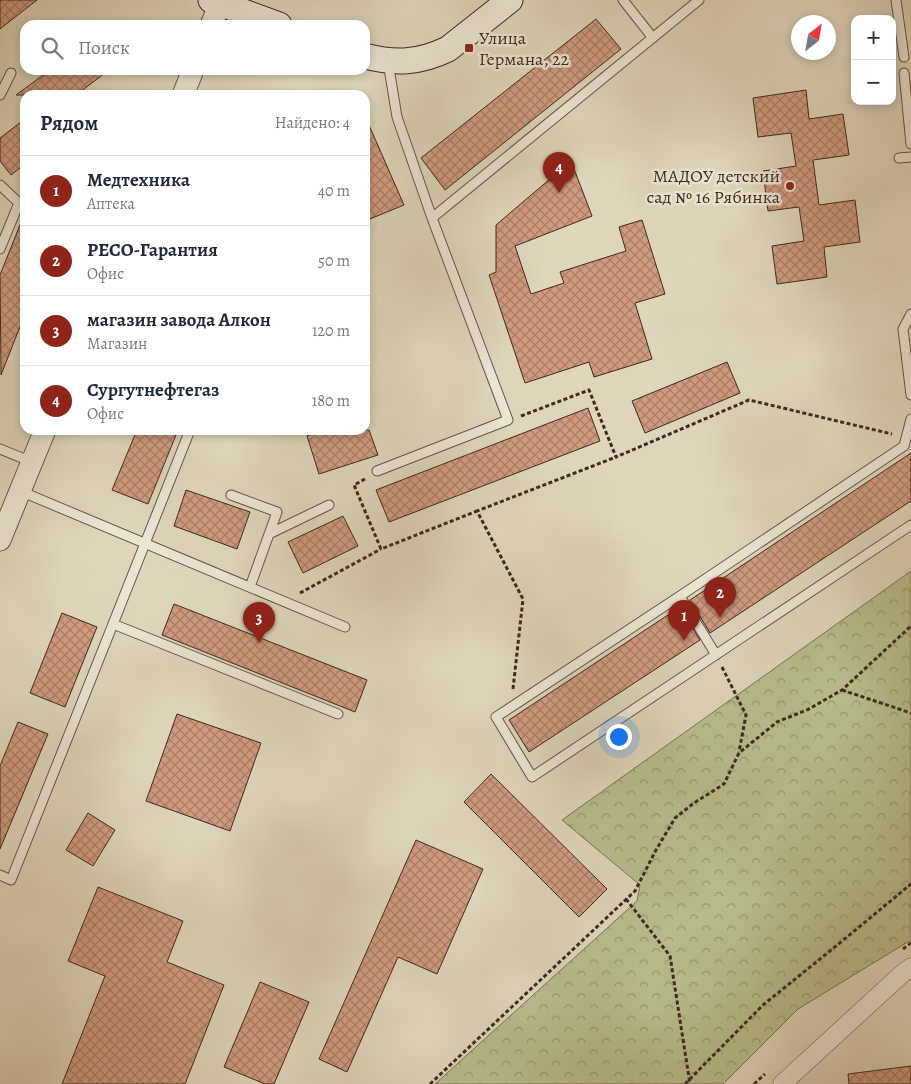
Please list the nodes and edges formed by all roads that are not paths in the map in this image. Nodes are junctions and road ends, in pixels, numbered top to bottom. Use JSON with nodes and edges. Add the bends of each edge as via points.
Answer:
{"nodes":[{"id":1,"x":510,"y":0,"type":"edge"},
{"id":2,"x":623,"y":0,"type":"edge"},
{"id":3,"x":699,"y":0,"type":"edge"},
{"id":4,"x":896,"y":0,"type":"edge"},
{"id":5,"x":214,"y":10,"type":"edge"},
{"id":6,"x":257,"y":20,"type":"edge"},
{"id":7,"x":653,"y":38,"type":"junction"},
{"id":8,"x":904,"y":57,"type":"dead end"},
{"id":9,"x":376,"y":58,"type":"edge"},
{"id":10,"x":11,"y":73,"type":"dead end"},
{"id":11,"x":904,"y":73,"type":"dead end"},
{"id":12,"x":191,"y":75,"type":"edge"},
{"id":13,"x":185,"y":90,"type":"edge"},
{"id":14,"x":0,"y":95,"type":"edge"},
{"id":15,"x":911,"y":144,"type":"edge"},
{"id":16,"x":911,"y":157,"type":"edge"},
{"id":17,"x":899,"y":158,"type":"dead end"},
{"id":18,"x":0,"y":185,"type":"edge"},
{"id":19,"x":20,"y":201,"type":"edge"},
{"id":20,"x":20,"y":207,"type":"edge"},
{"id":21,"x":432,"y":218,"type":"junction"},
{"id":22,"x":0,"y":249,"type":"edge"},
{"id":23,"x":911,"y":314,"type":"edge"},
{"id":24,"x":911,"y":395,"type":"edge"},
{"id":25,"x":911,"y":419,"type":"edge"},
{"id":26,"x":43,"y":435,"type":"edge"},
{"id":27,"x":188,"y":435,"type":"edge"},
{"id":28,"x":909,"y":438,"type":"edge"},
{"id":29,"x":0,"y":449,"type":"edge"},
{"id":30,"x":32,"y":462,"type":"junction"},
{"id":31,"x":377,"y":471,"type":"road end"},
{"id":32,"x":20,"y":491,"type":"junction"},
{"id":33,"x":231,"y":495,"type":"dead end"},
{"id":34,"x":329,"y":505,"type":"dead end"},
{"id":35,"x":911,"y":525,"type":"edge"},
{"id":36,"x":269,"y":534,"type":"junction"},
{"id":37,"x":0,"y":540,"type":"edge"},
{"id":38,"x":146,"y":543,"type":"junction"},
{"id":39,"x":250,"y":587,"type":"junction"},
{"id":40,"x":680,"y":596,"type":"junction"},
{"id":41,"x":113,"y":624,"type":"junction"},
{"id":42,"x":345,"y":627,"type":"dead end"},
{"id":43,"x":716,"y":654,"type":"junction"},
{"id":44,"x":338,"y":714,"type":"dead end"},
{"id":45,"x":0,"y":875,"type":"edge"},
{"id":46,"x":911,"y":967,"type":"edge"},
{"id":47,"x":782,"y":1084,"type":"edge"}],
"edges":[{"from":1,"to":9,"type":"main road","via":[[438,54],[416,60]]},
{"from":2,"to":7,"type":"lane"},
{"from":3,"to":7,"type":"lane"},
{"from":4,"to":8,"type":"lane"},
{"from":5,"to":6,"type":"main road"},
{"from":7,"to":21,"type":"lane"},
{"from":9,"to":21,"type":"lane"},
{"from":10,"to":14,"type":"lane"},
{"from":11,"to":15,"type":"lane"},
{"from":12,"to":13,"type":"street"},
{"from":16,"to":17,"type":"lane"},
{"from":18,"to":19,"type":"lane"},
{"from":20,"to":22,"type":"lane"},
{"from":21,"to":31,"type":"lane","via":[[508,420]]},
{"from":23,"to":24,"type":"lane","via":[[903,329]]},
{"from":25,"to":28,"type":"lane"},
{"from":26,"to":30,"type":"street"},
{"from":27,"to":38,"type":"lane"},
{"from":28,"to":40,"type":"lane","via":[[904,446]]},
{"from":29,"to":30,"type":"lane"},
{"from":30,"to":32,"type":"street"},
{"from":32,"to":37,"type":"street"},
{"from":32,"to":38,"type":"lane"},
{"from":33,"to":36,"type":"lane","via":[[277,512]]},
{"from":34,"to":36,"type":"lane"},
{"from":35,"to":43,"type":"lane"},
{"from":36,"to":39,"type":"lane"},
{"from":38,"to":39,"type":"lane"},
{"from":38,"to":41,"type":"lane"},
{"from":39,"to":42,"type":"lane"},
{"from":40,"to":43,"type":"lane"},
{"from":40,"to":43,"type":"lane","via":[[496,717],[532,777]]},
{"from":41,"to":44,"type":"lane"},
{"from":41,"to":45,"type":"lane","via":[[11,880]]},
{"from":46,"to":47,"type":"street"}]}
